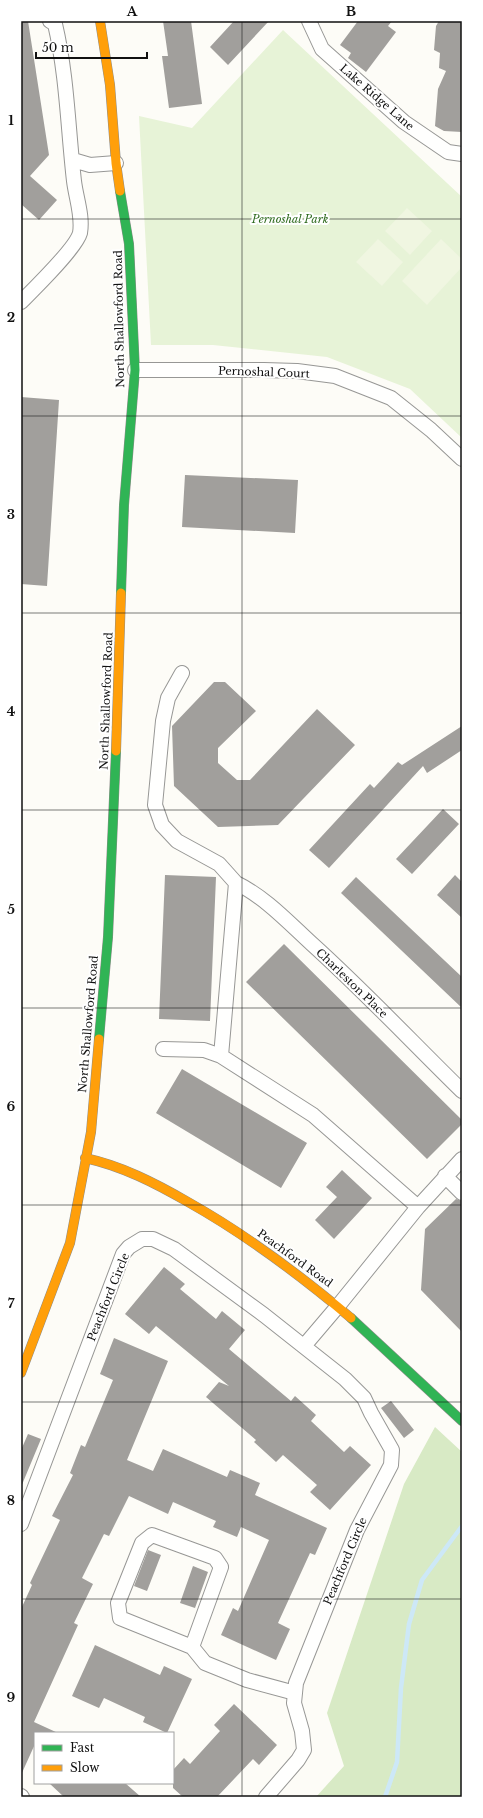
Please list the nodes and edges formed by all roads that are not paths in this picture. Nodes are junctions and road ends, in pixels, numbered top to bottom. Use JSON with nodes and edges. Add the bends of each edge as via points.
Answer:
{"nodes":[{"id":1,"x":50,"y":21,"type":"edge"},
{"id":2,"x":100,"y":21,"type":"edge"},
{"id":3,"x":309,"y":21,"type":"edge"},
{"id":4,"x":462,"y":154,"type":"edge"},
{"id":5,"x":73,"y":160,"type":"junction"},
{"id":6,"x":116,"y":163,"type":"junction"},
{"id":7,"x":21,"y":302,"type":"edge"},
{"id":8,"x":134,"y":370,"type":"junction"},
{"id":9,"x":462,"y":459,"type":"edge"},
{"id":10,"x":182,"y":673,"type":"dead end"},
{"id":11,"x":236,"y":883,"type":"junction"},
{"id":12,"x":163,"y":1049,"type":"dead end"},
{"id":13,"x":221,"y":1056,"type":"junction"},
{"id":14,"x":462,"y":1092,"type":"edge"},
{"id":15,"x":85,"y":1158,"type":"junction"},
{"id":16,"x":462,"y":1159,"type":"edge"},
{"id":17,"x":445,"y":1176,"type":"junction"},
{"id":18,"x":462,"y":1193,"type":"edge"},
{"id":19,"x":418,"y":1207,"type":"junction"},
{"id":20,"x":338,"y":1306,"type":"junction"},
{"id":21,"x":304,"y":1346,"type":"junction"},
{"id":22,"x":21,"y":1373,"type":"edge"},
{"id":23,"x":462,"y":1421,"type":"edge"},
{"id":24,"x":21,"y":1524,"type":"edge"},
{"id":25,"x":192,"y":1647,"type":"junction"},
{"id":26,"x":295,"y":1693,"type":"junction"},
{"id":27,"x":266,"y":1797,"type":"edge"}],
"edges":[{"from":1,"to":5,"type":"street","via":[[55,24],[60,47]]},
{"from":2,"to":6,"type":"street","name":"North Shallowford Road","via":[[110,85]]},
{"from":3,"to":4,"type":"street","name":"Lake Ridge Lane","via":[[322,49],[404,122],[448,152]]},
{"from":5,"to":6,"type":"street","via":[[90,165]]},
{"from":5,"to":7,"type":"street","via":[[80,234],[59,263]]},
{"from":6,"to":8,"type":"street","name":"North Shallowford Road","via":[[129,244]]},
{"from":8,"to":9,"type":"street","name":"Pernoshal Court","via":[[264,370],[335,376],[391,398]]},
{"from":8,"to":15,"type":"street","name":"North Shallowford Road","via":[[124,505],[108,937],[91,1132]]},
{"from":10,"to":11,"type":"street","name":"Charleston Place","via":[[168,698],[163,721],[156,805],[162,825],[177,841],[219,864]]},
{"from":11,"to":13,"type":"street"},
{"from":11,"to":14,"type":"street","name":"Charleston Place","via":[[250,890],[279,913]]},
{"from":12,"to":13,"type":"street","via":[[204,1050]]},
{"from":13,"to":19,"type":"street","via":[[313,1115]]},
{"from":15,"to":20,"type":"street","name":"Peachford Road","via":[[107,1162],[136,1174],[204,1210],[271,1254]]},
{"from":15,"to":22,"type":"street","name":"North Shallowford Road","via":[[70,1243]]},
{"from":16,"to":17,"type":"street"},
{"from":17,"to":18,"type":"street"},
{"from":17,"to":19,"type":"street"},
{"from":19,"to":20,"type":"street"},
{"from":20,"to":21,"type":"street"},
{"from":20,"to":23,"type":"street","name":"Peachford Road"},
{"from":21,"to":24,"type":"street","name":"Peachford Circle","via":[[163,1243],[153,1239],[142,1239],[129,1247],[123,1254]]},
{"from":21,"to":26,"type":"street","name":"Peachford Circle","via":[[364,1398],[392,1450],[391,1465],[357,1530],[296,1682]]},
{"from":25,"to":25,"type":"street","via":[[221,1567],[215,1558],[152,1535],[142,1543],[118,1603],[120,1618]]},
{"from":25,"to":26,"type":"street","via":[[206,1663],[247,1680]]},
{"from":26,"to":27,"type":"street","name":"Peachford Circle","via":[[294,1703],[304,1750]]}]}
